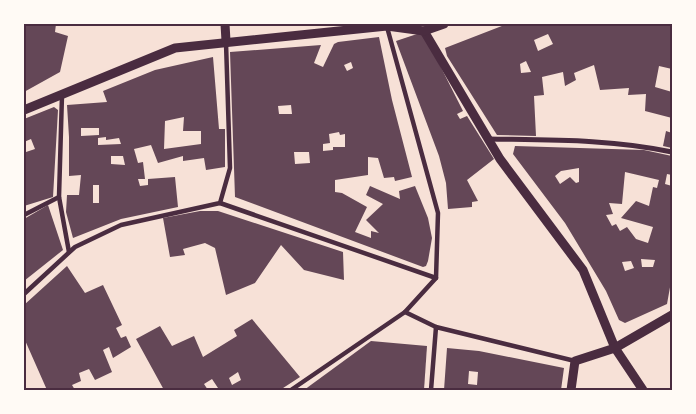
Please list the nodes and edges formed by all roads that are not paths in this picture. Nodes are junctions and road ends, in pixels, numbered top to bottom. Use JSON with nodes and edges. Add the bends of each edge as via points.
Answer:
{"nodes":[{"id":1,"x":225,"y":24,"type":"edge"},
{"id":2,"x":444,"y":24,"type":"edge"},
{"id":3,"x":387,"y":25,"type":"edge"},
{"id":4,"x":424,"y":31,"type":"junction"},
{"id":5,"x":226,"y":41,"type":"junction"},
{"id":6,"x":62,"y":94,"type":"junction"},
{"id":7,"x":24,"y":110,"type":"edge"},
{"id":8,"x":488,"y":139,"type":"junction"},
{"id":9,"x":672,"y":152,"type":"edge"},
{"id":10,"x":59,"y":198,"type":"junction"},
{"id":11,"x":220,"y":202,"type":"junction"},
{"id":12,"x":24,"y":214,"type":"edge"},
{"id":13,"x":69,"y":252,"type":"junction"},
{"id":14,"x":436,"y":278,"type":"junction"},
{"id":15,"x":24,"y":294,"type":"edge"},
{"id":16,"x":405,"y":312,"type":"junction"},
{"id":17,"x":672,"y":314,"type":"edge"},
{"id":18,"x":436,"y":327,"type":"junction"},
{"id":19,"x":614,"y":348,"type":"junction"},
{"id":20,"x":575,"y":361,"type":"junction"},
{"id":21,"x":291,"y":390,"type":"edge"},
{"id":22,"x":431,"y":390,"type":"edge"},
{"id":23,"x":571,"y":390,"type":"edge"},
{"id":24,"x":643,"y":390,"type":"edge"}],
"edges":[{"from":1,"to":5,"type":"street"},
{"from":2,"to":4,"type":"street"},
{"from":3,"to":4,"type":"street"},
{"from":3,"to":5,"type":"street"},
{"from":3,"to":14,"type":"street","via":[[438,212]]},
{"from":4,"to":8,"type":"street"},
{"from":5,"to":6,"type":"street","via":[[175,48]]},
{"from":5,"to":11,"type":"street","via":[[230,168]]},
{"from":6,"to":7,"type":"street"},
{"from":6,"to":10,"type":"street"},
{"from":8,"to":9,"type":"street","via":[[570,140]]},
{"from":8,"to":19,"type":"street","via":[[583,270]]},
{"from":10,"to":12,"type":"street"},
{"from":10,"to":13,"type":"street"},
{"from":11,"to":13,"type":"street","via":[[121,224]]},
{"from":11,"to":14,"type":"street"},
{"from":13,"to":15,"type":"street"},
{"from":14,"to":16,"type":"street"},
{"from":16,"to":18,"type":"street"},
{"from":16,"to":21,"type":"street"},
{"from":17,"to":19,"type":"street"},
{"from":18,"to":20,"type":"street"},
{"from":18,"to":22,"type":"street"},
{"from":19,"to":20,"type":"street"},
{"from":19,"to":24,"type":"street"},
{"from":20,"to":23,"type":"street"}]}
